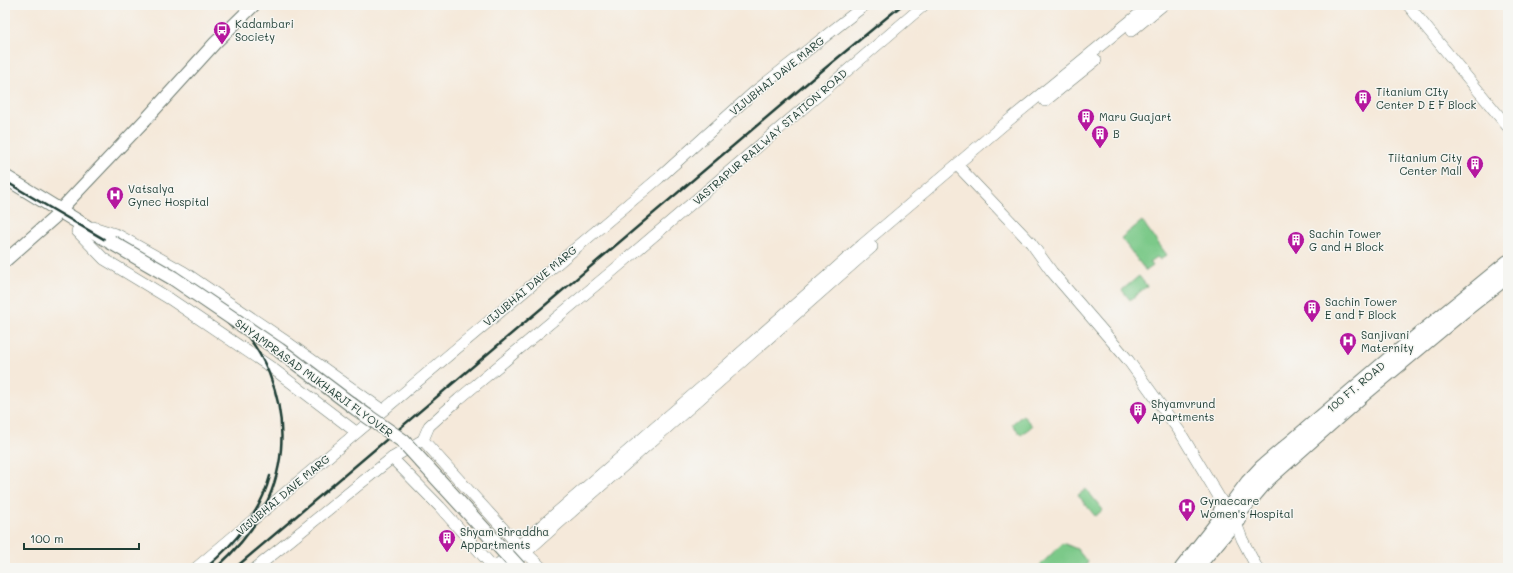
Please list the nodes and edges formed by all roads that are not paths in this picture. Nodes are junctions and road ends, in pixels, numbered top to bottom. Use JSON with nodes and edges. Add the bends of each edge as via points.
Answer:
{"nodes":[{"id":1,"x":247,"y":5,"type":"edge"},
{"id":2,"x":254,"y":5,"type":"edge"},
{"id":3,"x":865,"y":5,"type":"edge"},
{"id":4,"x":924,"y":5,"type":"edge"},
{"id":5,"x":1150,"y":5,"type":"edge"},
{"id":6,"x":1163,"y":5,"type":"edge"},
{"id":7,"x":1408,"y":5,"type":"edge"},
{"id":8,"x":1508,"y":127,"type":"edge"},
{"id":9,"x":959,"y":167,"type":"junction"},
{"id":10,"x":5,"y":177,"type":"edge"},
{"id":11,"x":5,"y":187,"type":"edge"},
{"id":12,"x":55,"y":212,"type":"junction"},
{"id":13,"x":78,"y":227,"type":"junction"},
{"id":14,"x":109,"y":246,"type":"junction"},
{"id":15,"x":5,"y":253,"type":"edge"},
{"id":16,"x":5,"y":261,"type":"edge"},
{"id":17,"x":1508,"y":262,"type":"edge"},
{"id":18,"x":1508,"y":276,"type":"edge"},
{"id":19,"x":382,"y":410,"type":"junction"},
{"id":20,"x":356,"y":432,"type":"junction"},
{"id":21,"x":423,"y":440,"type":"junction"},
{"id":22,"x":392,"y":458,"type":"junction"},
{"id":23,"x":1231,"y":515,"type":"junction"},
{"id":24,"x":522,"y":549,"type":"junction"},
{"id":25,"x":196,"y":568,"type":"edge"},
{"id":26,"x":256,"y":568,"type":"edge"},
{"id":27,"x":494,"y":568,"type":"edge"},
{"id":28,"x":507,"y":568,"type":"edge"},
{"id":29,"x":519,"y":568,"type":"edge"},
{"id":30,"x":542,"y":568,"type":"edge"},
{"id":31,"x":1182,"y":568,"type":"edge"},
{"id":32,"x":1196,"y":568,"type":"edge"},
{"id":33,"x":1257,"y":568,"type":"edge"}],
"edges":[{"from":1,"to":12,"type":"main road"},
{"from":2,"to":12,"type":"main road"},
{"from":3,"to":19,"type":"street","name":"VIJUBHAI DAVE MARG","via":[[753,93],[659,178]]},
{"from":4,"to":21,"type":"street","name":"VASTRAPUR RAILWAY STATION ROAD","via":[[459,399],[429,426]]},
{"from":5,"to":9,"type":"street"},
{"from":6,"to":9,"type":"street"},
{"from":7,"to":8,"type":"street"},
{"from":9,"to":23,"type":"street","via":[[1031,244],[1128,360],[1180,432]]},
{"from":9,"to":24,"type":"street","via":[[847,258]]},
{"from":10,"to":12,"type":"main road"},
{"from":11,"to":12,"type":"main road"},
{"from":12,"to":13,"type":"main road","name":"SHYAMPRASAD MUKHARJI FLYOVER"},
{"from":12,"to":15,"type":"main road"},
{"from":12,"to":16,"type":"main road"},
{"from":13,"to":14,"type":"main road","name":"SHYAMPRASAD MUKHARJI FLYOVER"},
{"from":13,"to":19,"type":"street","via":[[118,235],[184,272]]},
{"from":13,"to":20,"type":"street","via":[[104,259],[170,299],[272,368]]},
{"from":14,"to":28,"type":"main road","name":"SHYAMPRASAD MUKHARJI FLYOVER","via":[[274,357],[397,448]]},
{"from":14,"to":29,"type":"main road","name":"SHYAMPRASAD MUKHARJI FLYOVER","bridge":true,"via":[[173,278],[279,350],[403,441]]},
{"from":17,"to":23,"type":"main road","name":"100 FT. ROAD","via":[[1262,467],[1248,482]]},
{"from":18,"to":23,"type":"main road","via":[[1365,393]]},
{"from":19,"to":20,"type":"street","name":"VIJUBHAI DAVE MARG"},
{"from":20,"to":25,"type":"street","name":"VIJUBHAI DAVE MARG"},
{"from":21,"to":22,"type":"street"},
{"from":21,"to":24,"type":"street"},
{"from":22,"to":26,"type":"street"},
{"from":22,"to":27,"type":"street"},
{"from":23,"to":31,"type":"main road","name":"100 FT. ROAD"},
{"from":23,"to":32,"type":"main road"},
{"from":23,"to":33,"type":"street"},
{"from":24,"to":27,"type":"street"},
{"from":24,"to":28,"type":"street"},
{"from":24,"to":30,"type":"street"}]}
